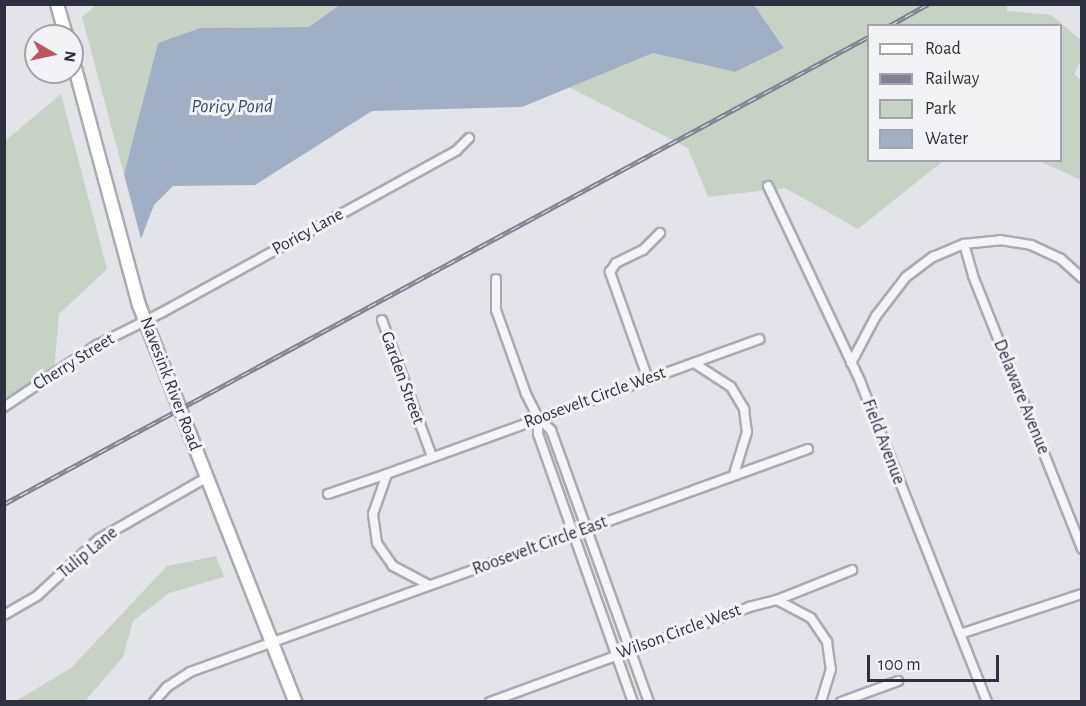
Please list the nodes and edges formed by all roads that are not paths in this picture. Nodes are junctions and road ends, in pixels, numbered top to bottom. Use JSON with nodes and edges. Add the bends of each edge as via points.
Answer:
{"nodes":[{"id":1,"x":57,"y":4,"type":"edge"},
{"id":2,"x":63,"y":24,"type":"edge"},
{"id":3,"x":79,"y":84,"type":"edge"},
{"id":4,"x":469,"y":138,"type":"dead end"},
{"id":5,"x":768,"y":186,"type":"dead end"},
{"id":6,"x":660,"y":233,"type":"dead end"},
{"id":7,"x":964,"y":244,"type":"junction"},
{"id":8,"x":1082,"y":278,"type":"edge"},
{"id":9,"x":496,"y":279,"type":"dead end"},
{"id":10,"x":381,"y":320,"type":"dead end"},
{"id":11,"x":145,"y":321,"type":"junction"},
{"id":12,"x":759,"y":339,"type":"dead end"},
{"id":13,"x":694,"y":363,"type":"junction"},
{"id":14,"x":851,"y":363,"type":"junction"},
{"id":15,"x":648,"y":380,"type":"junction"},
{"id":16,"x":4,"y":407,"type":"edge"},
{"id":17,"x":538,"y":418,"type":"junction"},
{"id":18,"x":808,"y":449,"type":"dead end"},
{"id":19,"x":432,"y":457,"type":"junction"},
{"id":20,"x":387,"y":474,"type":"junction"},
{"id":21,"x":734,"y":474,"type":"junction"},
{"id":22,"x":206,"y":478,"type":"junction"},
{"id":23,"x":328,"y":494,"type":"dead end"},
{"id":24,"x":586,"y":529,"type":"junction"},
{"id":25,"x":574,"y":534,"type":"junction"},
{"id":26,"x":1082,"y":549,"type":"edge"},
{"id":27,"x":852,"y":570,"type":"dead end"},
{"id":28,"x":429,"y":585,"type":"junction"},
{"id":29,"x":1082,"y":594,"type":"edge"},
{"id":30,"x":777,"y":600,"type":"junction"},
{"id":31,"x":4,"y":615,"type":"edge"},
{"id":32,"x":960,"y":634,"type":"junction"},
{"id":33,"x":271,"y":642,"type":"junction"},
{"id":34,"x":630,"y":650,"type":"junction"},
{"id":35,"x":617,"y":654,"type":"junction"},
{"id":36,"x":898,"y":681,"type":"dead end"},
{"id":37,"x":154,"y":702,"type":"edge"},
{"id":38,"x":295,"y":702,"type":"edge"},
{"id":39,"x":490,"y":702,"type":"edge"},
{"id":40,"x":633,"y":702,"type":"edge"},
{"id":41,"x":649,"y":702,"type":"edge"},
{"id":42,"x":821,"y":702,"type":"edge"},
{"id":43,"x":840,"y":702,"type":"edge"},
{"id":44,"x":987,"y":702,"type":"edge"}],
"edges":[{"from":1,"to":2,"type":"main road"},
{"from":3,"to":11,"type":"main road","name":"Navesink River Road"},
{"from":4,"to":11,"type":"street","name":"Poricy Lane","via":[[458,150]]},
{"from":5,"to":14,"type":"street","name":"Field Avenue"},
{"from":6,"to":15,"type":"street","via":[[610,272]]},
{"from":7,"to":8,"type":"street","via":[[1000,240],[1031,245],[1061,259]]},
{"from":7,"to":14,"type":"street","via":[[933,257],[906,277],[876,316]]},
{"from":7,"to":26,"type":"street","name":"Delaware Avenue","via":[[973,276]]},
{"from":9,"to":17,"type":"street","via":[[496,310]]},
{"from":10,"to":19,"type":"street","name":"Garden Street"},
{"from":11,"to":16,"type":"street","name":"Cherry Street","via":[[97,345]]},
{"from":11,"to":22,"type":"main road","name":"Navesink River Road"},
{"from":12,"to":13,"type":"street","name":"Roosevelt Circle West"},
{"from":13,"to":15,"type":"street","name":"Roosevelt Circle West"},
{"from":13,"to":21,"type":"street","via":[[731,387],[744,409],[747,432]]},
{"from":14,"to":32,"type":"street","name":"Field Avenue"},
{"from":15,"to":17,"type":"street","name":"Roosevelt Circle West"},
{"from":17,"to":19,"type":"street","name":"Roosevelt Circle West"},
{"from":17,"to":24,"type":"street","via":[[550,426]]},
{"from":17,"to":25,"type":"street","via":[[538,434]]},
{"from":18,"to":21,"type":"street","name":"Roosevelt Circle East"},
{"from":19,"to":20,"type":"street","name":"Roosevelt Circle West"},
{"from":20,"to":23,"type":"street"},
{"from":20,"to":28,"type":"street","via":[[373,514],[377,543],[393,566]]},
{"from":21,"to":24,"type":"street","name":"Roosevelt Circle East"},
{"from":22,"to":31,"type":"street","name":"Tulip Lane","via":[[99,539],[38,595]]},
{"from":22,"to":33,"type":"main road","name":"Navesink River Road"},
{"from":24,"to":25,"type":"street","name":"Roosevelt Circle East"},
{"from":24,"to":34,"type":"street"},
{"from":25,"to":28,"type":"street","name":"Roosevelt Circle East"},
{"from":25,"to":35,"type":"street"},
{"from":27,"to":30,"type":"street","name":"Wilson Circle West"},
{"from":28,"to":33,"type":"street","name":"Roosevelt Circle East"},
{"from":29,"to":32,"type":"street"},
{"from":30,"to":34,"type":"street","name":"Wilson Circle West"},
{"from":30,"to":42,"type":"street","via":[[811,618],[827,642],[831,669]]},
{"from":32,"to":44,"type":"street","name":"Field Avenue"},
{"from":33,"to":37,"type":"street","name":"Roosevelt Circle East","via":[[190,672],[167,687]]},
{"from":33,"to":38,"type":"main road","name":"Navesink River Road"},
{"from":34,"to":35,"type":"street","name":"Wilson Circle West"},
{"from":34,"to":41,"type":"street"},
{"from":35,"to":39,"type":"street","name":"Wilson Circle West"},
{"from":35,"to":40,"type":"street"},
{"from":36,"to":43,"type":"street"}]}
